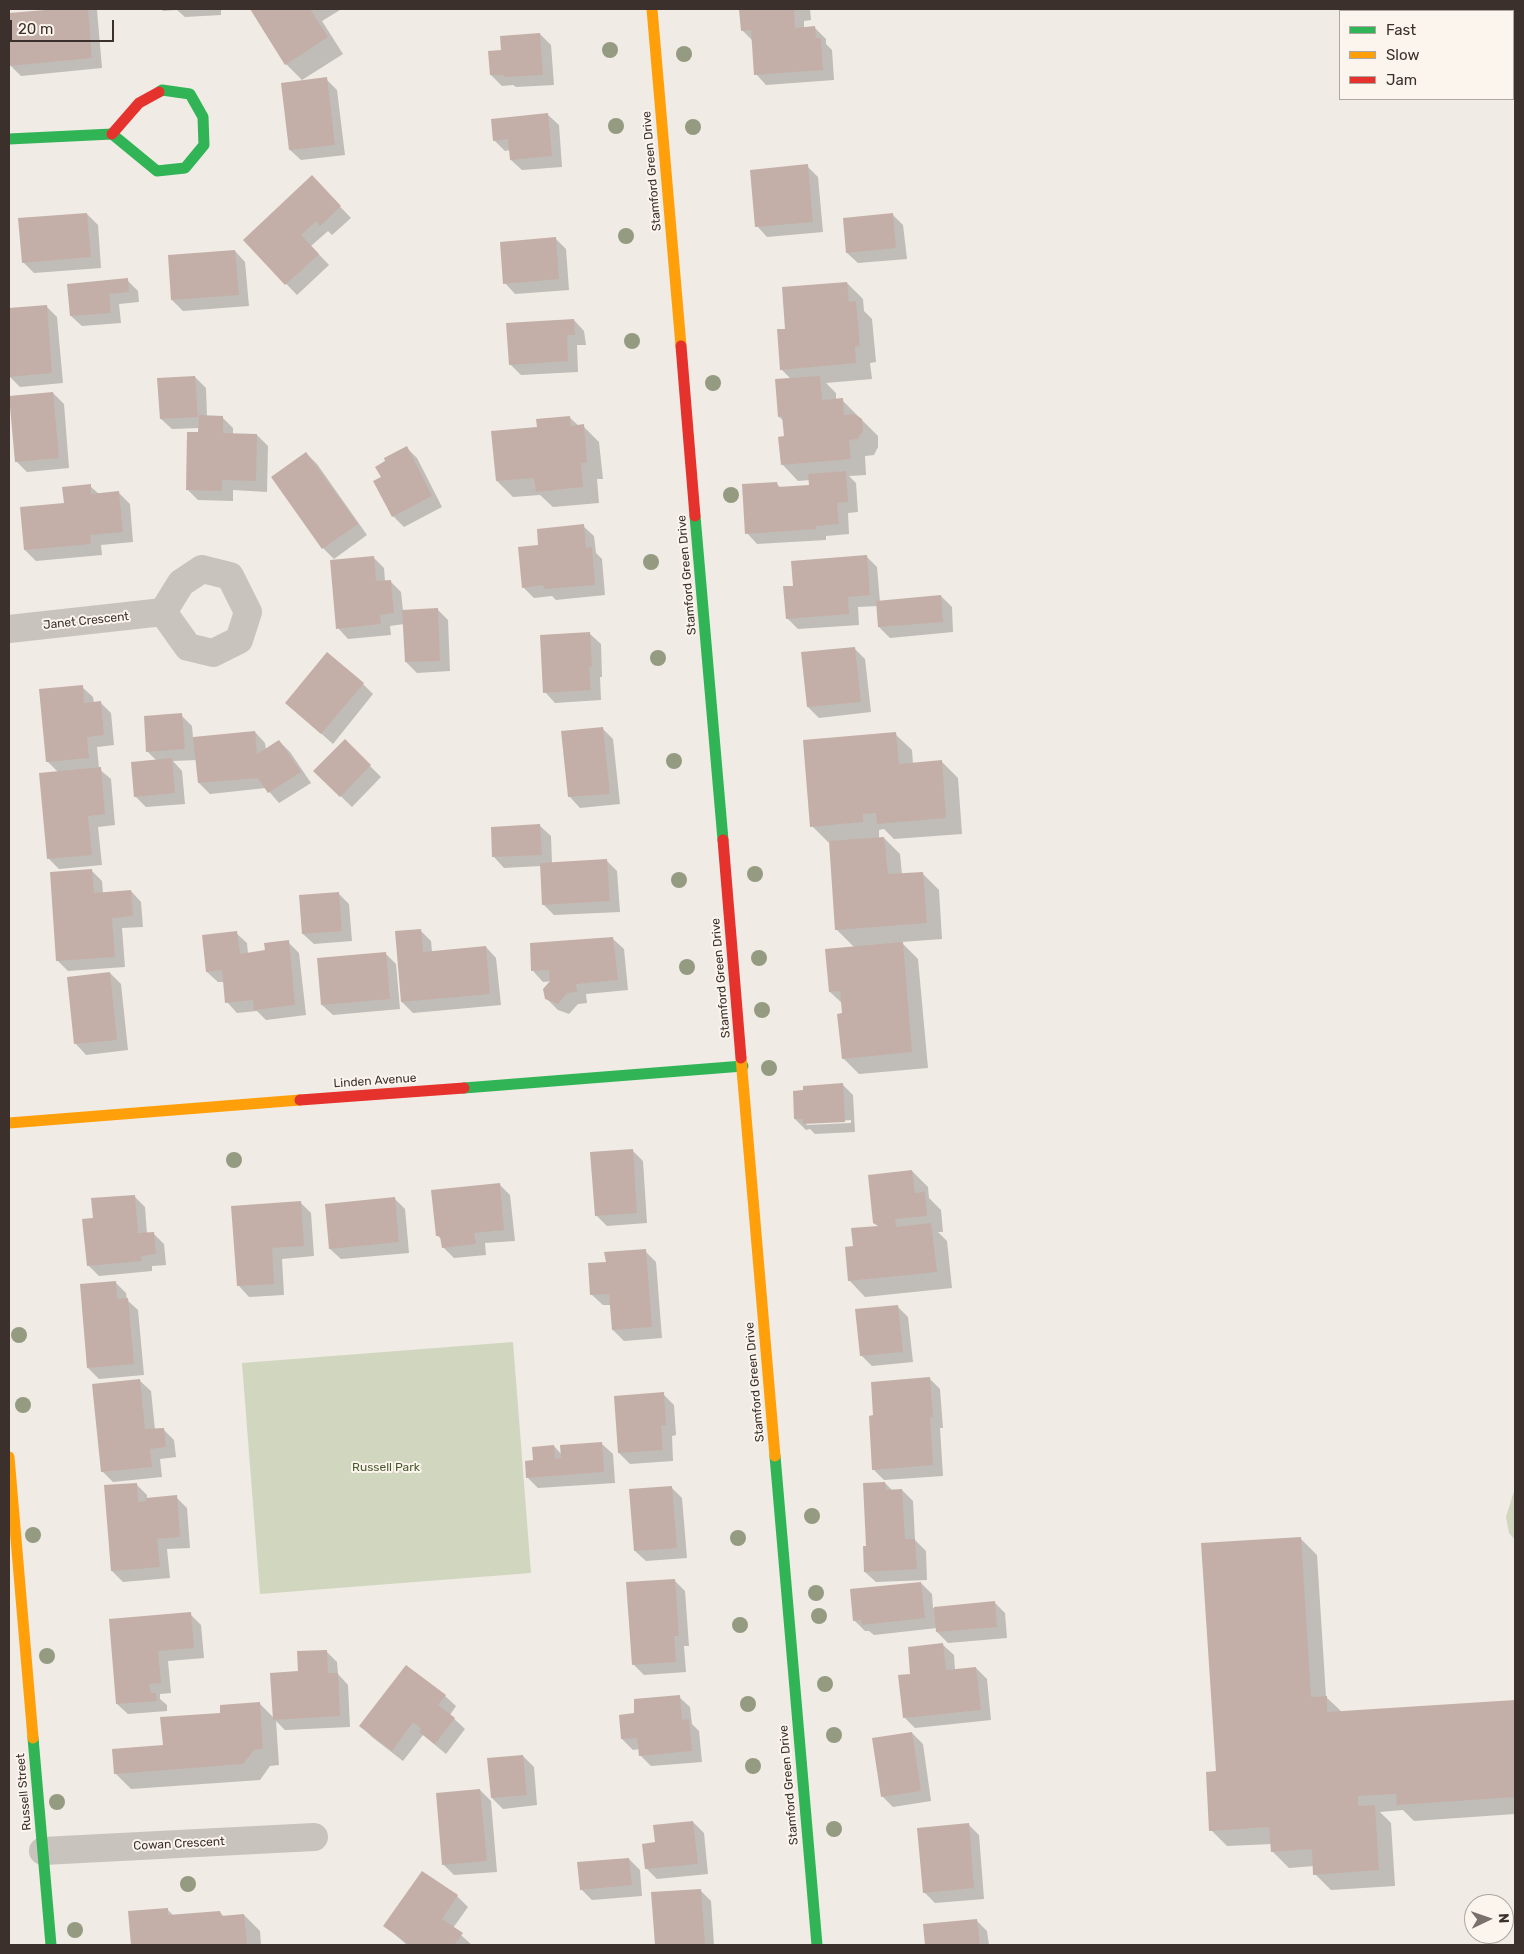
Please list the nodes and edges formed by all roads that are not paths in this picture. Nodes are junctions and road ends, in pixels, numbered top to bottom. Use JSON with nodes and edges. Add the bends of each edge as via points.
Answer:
{"nodes":[{"id":1,"x":652,"y":9,"type":"edge"},
{"id":2,"x":112,"y":134,"type":"junction"},
{"id":3,"x":9,"y":139,"type":"edge"},
{"id":4,"x":163,"y":612,"type":"dead end"},
{"id":5,"x":9,"y":629,"type":"edge"},
{"id":6,"x":743,"y":1066,"type":"junction"},
{"id":7,"x":9,"y":1123,"type":"edge"},
{"id":8,"x":9,"y":1457,"type":"edge"},
{"id":9,"x":314,"y":1837,"type":"dead end"},
{"id":10,"x":43,"y":1851,"type":"junction"},
{"id":11,"x":51,"y":1945,"type":"edge"},
{"id":12,"x":817,"y":1945,"type":"edge"}],
"edges":[{"from":1,"to":6,"type":"street","name":"Stamford Green Drive"},
{"from":2,"to":2,"type":"street","via":[[158,171],[185,168],[204,145],[203,117],[190,94],[162,90],[140,103]]},
{"from":2,"to":3,"type":"street"},
{"from":4,"to":5,"type":"street","name":"Janet Crescent"},
{"from":6,"to":7,"type":"street","name":"Linden Avenue"},
{"from":6,"to":12,"type":"street","name":"Stamford Green Drive"},
{"from":8,"to":10,"type":"street","name":"Russell Street"},
{"from":9,"to":10,"type":"street","name":"Cowan Crescent"},
{"from":10,"to":11,"type":"street","name":"Russell Street"}]}
